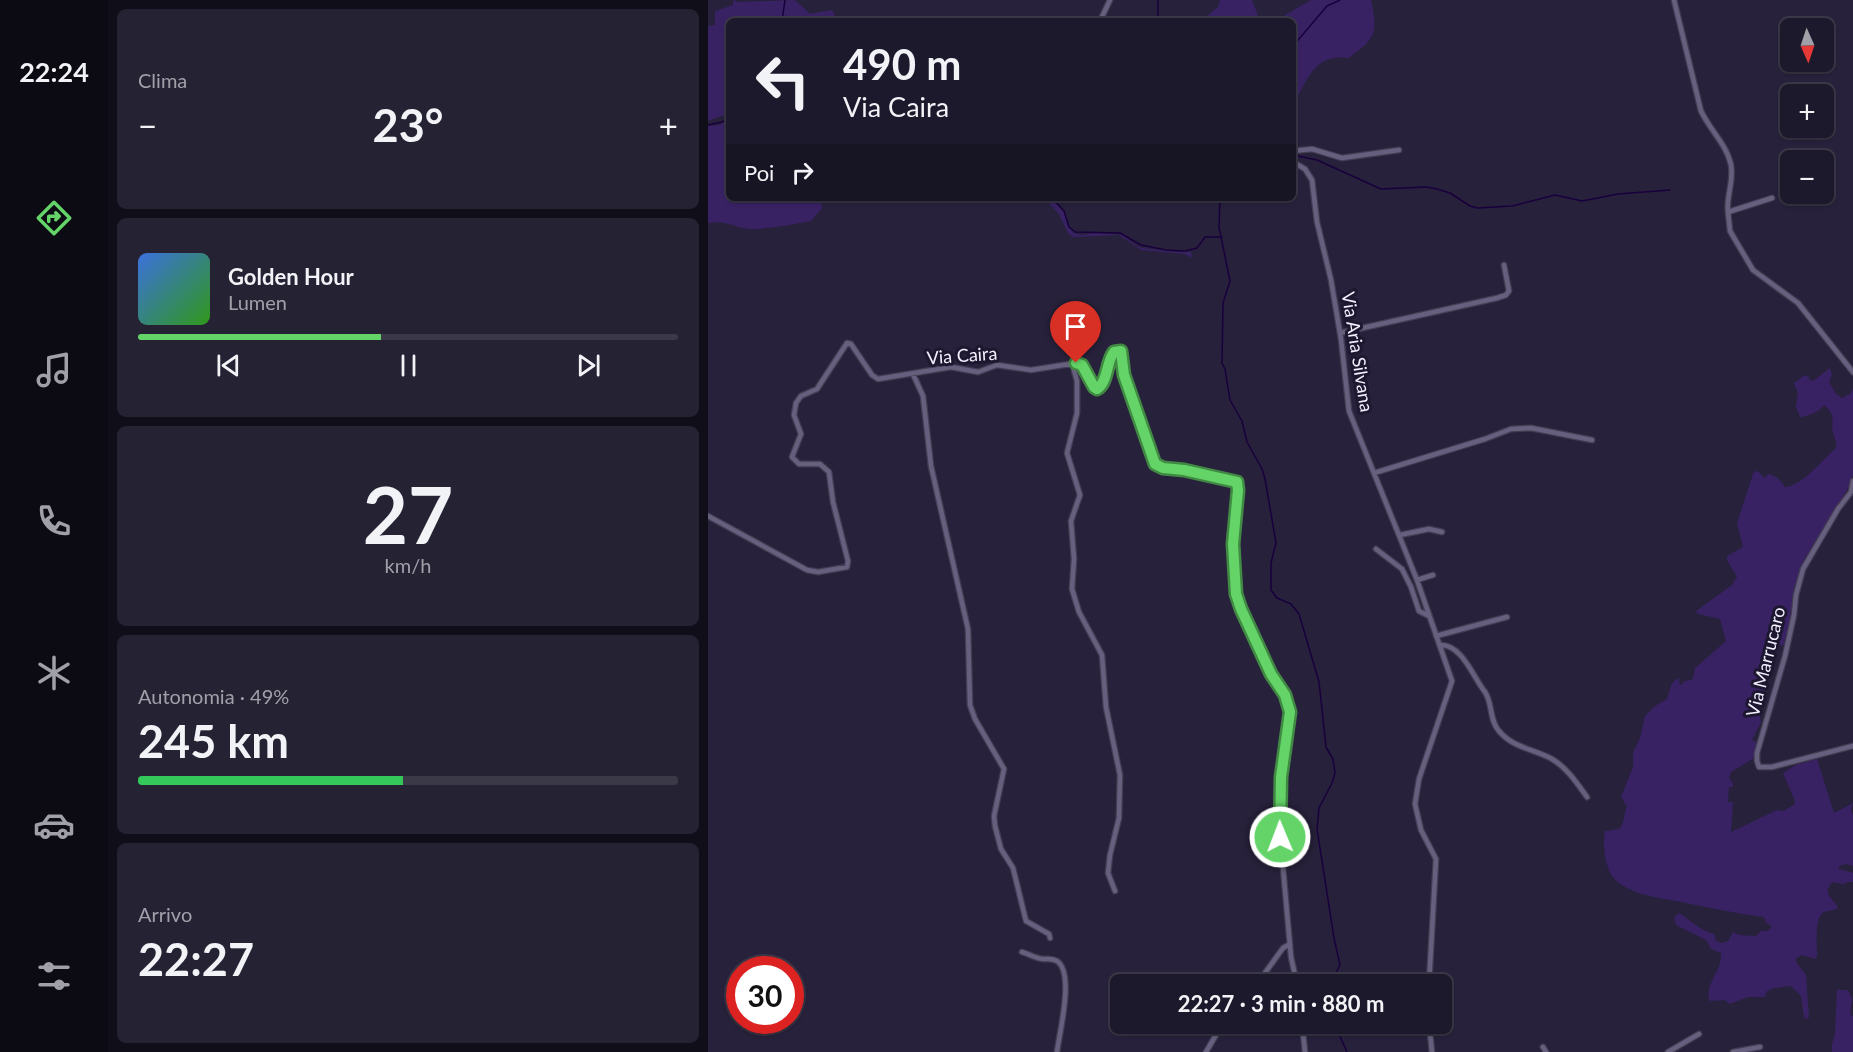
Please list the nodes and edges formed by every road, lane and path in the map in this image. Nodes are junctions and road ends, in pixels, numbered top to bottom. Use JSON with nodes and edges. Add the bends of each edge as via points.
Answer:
{"nodes":[{"id":1,"x":1110,"y":0,"type":"edge"},
{"id":2,"x":1674,"y":0,"type":"edge"},
{"id":3,"x":1101,"y":18,"type":"edge"},
{"id":4,"x":1399,"y":150,"type":"dead end"},
{"id":5,"x":1296,"y":151,"type":"edge"},
{"id":6,"x":1296,"y":164,"type":"edge"},
{"id":7,"x":1772,"y":198,"type":"dead end"},
{"id":8,"x":1728,"y":212,"type":"junction"},
{"id":9,"x":1504,"y":265,"type":"dead end"},
{"id":10,"x":1340,"y":333,"type":"junction"},
{"id":11,"x":1072,"y":363,"type":"junction"},
{"id":12,"x":1853,"y":372,"type":"edge"},
{"id":13,"x":913,"y":374,"type":"junction"},
{"id":14,"x":1592,"y":440,"type":"dead end"},
{"id":15,"x":1374,"y":473,"type":"junction"},
{"id":16,"x":1853,"y":481,"type":"edge"},
{"id":17,"x":708,"y":516,"type":"edge"},
{"id":18,"x":1442,"y":531,"type":"dead end"},
{"id":19,"x":1400,"y":535,"type":"junction"},
{"id":20,"x":1376,"y":549,"type":"dead end"},
{"id":21,"x":1433,"y":575,"type":"dead end"},
{"id":22,"x":1417,"y":580,"type":"junction"},
{"id":23,"x":1429,"y":616,"type":"junction"},
{"id":24,"x":1507,"y":617,"type":"dead end"},
{"id":25,"x":1436,"y":636,"type":"junction"},
{"id":26,"x":1440,"y":645,"type":"junction"},
{"id":27,"x":1853,"y":746,"type":"edge"},
{"id":28,"x":1587,"y":797,"type":"dead end"},
{"id":29,"x":1115,"y":891,"type":"dead end"},
{"id":30,"x":1050,"y":938,"type":"dead end"},
{"id":31,"x":1290,"y":944,"type":"junction"},
{"id":32,"x":1022,"y":952,"type":"dead end"},
{"id":33,"x":1264,"y":974,"type":"edge"},
{"id":34,"x":1295,"y":974,"type":"edge"},
{"id":35,"x":1430,"y":974,"type":"edge"},
{"id":36,"x":1217,"y":1034,"type":"edge"},
{"id":37,"x":1303,"y":1034,"type":"edge"},
{"id":38,"x":1430,"y":1034,"type":"edge"},
{"id":39,"x":1699,"y":1034,"type":"dead end"},
{"id":40,"x":1760,"y":1047,"type":"dead end"},
{"id":41,"x":1056,"y":1052,"type":"edge"},
{"id":42,"x":1206,"y":1052,"type":"edge"},
{"id":43,"x":1305,"y":1052,"type":"edge"},
{"id":44,"x":1432,"y":1052,"type":"edge"},
{"id":45,"x":1668,"y":1052,"type":"edge"},
{"id":46,"x":1733,"y":1052,"type":"edge"}],
"edges":[{"from":1,"to":3,"type":"street"},
{"from":2,"to":8,"type":"street","via":[[1701,111],[1731,163],[1733,180]]},
{"from":4,"to":5,"type":"street","via":[[1342,158],[1312,149]]},
{"from":6,"to":10,"type":"street","name":"Via Aria Silvana","via":[[1312,180]]},
{"from":7,"to":8,"type":"street"},
{"from":8,"to":12,"type":"street","via":[[1730,231],[1753,270],[1798,303]]},
{"from":9,"to":10,"type":"street","via":[[1509,291],[1497,298]]},
{"from":10,"to":15,"type":"street","name":"Via Aria Silvana","via":[[1349,411]]},
{"from":11,"to":13,"type":"street","name":"Via Caira","via":[[1031,370],[997,365],[978,372],[951,367]]},
{"from":11,"to":29,"type":"street","via":[[1077,381],[1077,413],[1068,453],[1080,495],[1071,521],[1071,580],[1079,612],[1102,655],[1120,775],[1119,818],[1108,873]]},
{"from":11,"to":31,"type":"street","via":[[1082,365],[1097,389],[1103,383],[1110,357],[1121,351],[1124,375],[1155,464],[1237,482],[1233,544],[1236,594],[1290,712],[1282,756],[1279,823]]},
{"from":13,"to":17,"type":"street","name":"Via Caira","via":[[876,378],[847,343],[817,389],[801,396],[796,403],[794,415],[801,434],[792,459],[799,464],[822,465],[829,472],[848,561],[846,568],[807,570]]},
{"from":13,"to":30,"type":"street","name":"Via Caira","via":[[924,396],[931,466],[968,629],[970,705],[1004,769],[994,816],[996,833],[1013,868],[1026,921]]},
{"from":14,"to":15,"type":"street","via":[[1531,428],[1511,429]]},
{"from":15,"to":19,"type":"street","name":"Via Aria Silvana"},
{"from":16,"to":27,"type":"street","name":"Via Marrucaro","via":[[1851,492],[1803,569],[1785,656],[1756,761],[1759,767],[1772,767]]},
{"from":18,"to":19,"type":"street","via":[[1429,529]]},
{"from":19,"to":22,"type":"street","name":"Via Aria Silvana"},
{"from":20,"to":23,"type":"street","name":"Via Aria Silvana","via":[[1402,569],[1419,611]]},
{"from":21,"to":22,"type":"street"},
{"from":22,"to":23,"type":"street","name":"Via Aria Silvana"},
{"from":23,"to":25,"type":"street","name":"Via Aria Silvana"},
{"from":24,"to":25,"type":"street"},
{"from":25,"to":26,"type":"street","name":"Via Aria Silvana"},
{"from":26,"to":28,"type":"street","via":[[1451,647],[1460,656],[1485,692],[1498,730],[1523,749],[1562,766]]},
{"from":26,"to":35,"type":"street","name":"Via Aria Silvana","via":[[1452,681],[1414,804],[1421,830],[1436,859]]},
{"from":31,"to":33,"type":"street"},
{"from":31,"to":34,"type":"street"},
{"from":32,"to":41,"type":"street","via":[[1061,964],[1066,984]]},
{"from":36,"to":42,"type":"street"},
{"from":37,"to":43,"type":"street"},
{"from":38,"to":44,"type":"street"},
{"from":39,"to":45,"type":"street"},
{"from":40,"to":46,"type":"street"}]}
